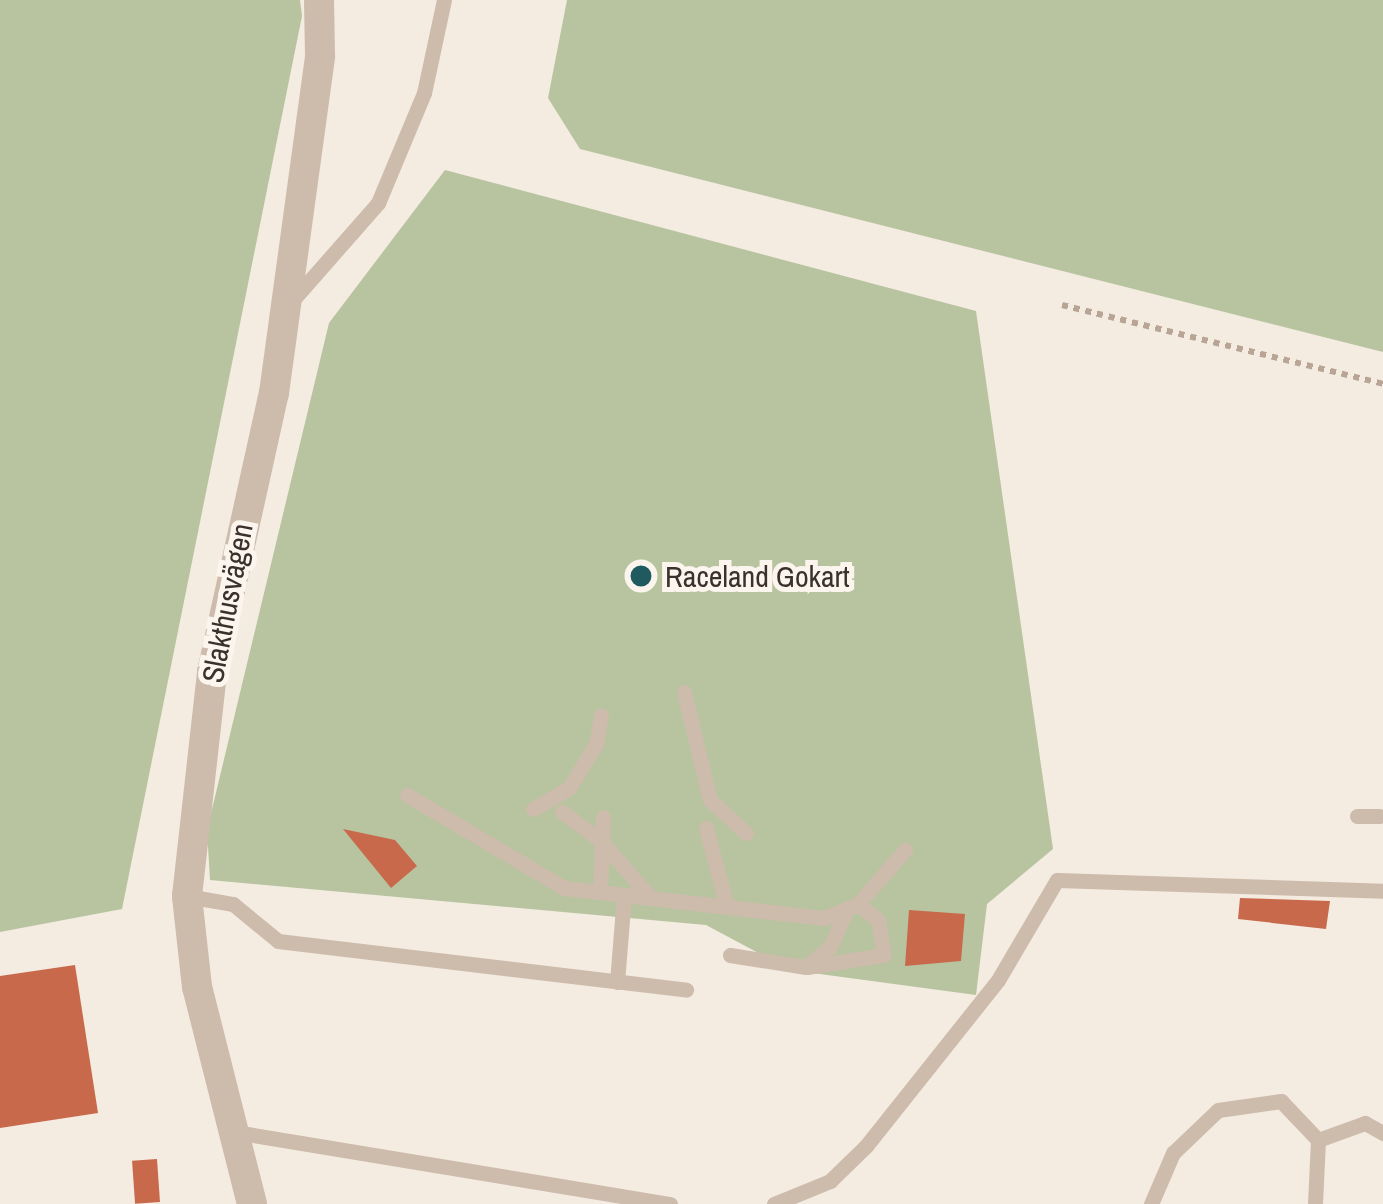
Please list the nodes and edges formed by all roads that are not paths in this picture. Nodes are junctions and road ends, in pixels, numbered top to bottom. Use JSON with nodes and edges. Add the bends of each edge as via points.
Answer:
{"nodes":[{"id":1,"x":319,"y":0,"type":"edge"},
{"id":2,"x":444,"y":0,"type":"edge"},
{"id":3,"x":285,"y":309,"type":"junction"},
{"id":4,"x":684,"y":692,"type":"dead end"},
{"id":5,"x":602,"y":715,"type":"dead end"},
{"id":6,"x":407,"y":795,"type":"dead end"},
{"id":7,"x":533,"y":809,"type":"dead end"},
{"id":8,"x":562,"y":812,"type":"dead end"},
{"id":9,"x":1357,"y":816,"type":"dead end"},
{"id":10,"x":1379,"y":816,"type":"dead end"},
{"id":11,"x":603,"y":817,"type":"dead end"},
{"id":12,"x":706,"y":828,"type":"dead end"},
{"id":13,"x":746,"y":832,"type":"dead end"},
{"id":14,"x":600,"y":840,"type":"junction"},
{"id":15,"x":904,"y":850,"type":"dead end"},
{"id":16,"x":1383,"y":891,"type":"edge"},
{"id":17,"x":600,"y":892,"type":"junction"},
{"id":18,"x":624,"y":895,"type":"junction"},
{"id":19,"x":187,"y":896,"type":"junction"},
{"id":20,"x":651,"y":898,"type":"junction"},
{"id":21,"x":727,"y":907,"type":"junction"},
{"id":22,"x":851,"y":909,"type":"junction"},
{"id":23,"x":730,"y":955,"type":"dead end"},
{"id":24,"x":806,"y":967,"type":"junction"},
{"id":25,"x":617,"y":982,"type":"junction"},
{"id":26,"x":686,"y":990,"type":"dead end"},
{"id":27,"x":235,"y":1132,"type":"junction"},
{"id":28,"x":1383,"y":1133,"type":"edge"},
{"id":29,"x":1318,"y":1140,"type":"junction"},
{"id":30,"x":252,"y":1204,"type":"edge"},
{"id":31,"x":670,"y":1204,"type":"edge"},
{"id":32,"x":774,"y":1204,"type":"edge"},
{"id":33,"x":1151,"y":1204,"type":"edge"},
{"id":34,"x":1315,"y":1204,"type":"edge"}],
"edges":[{"from":1,"to":3,"type":"street","name":"Slakthusvägen","via":[[320,56]]},
{"from":2,"to":3,"type":"lane","via":[[424,93],[378,203]]},
{"from":3,"to":19,"type":"street","name":"Slakthusvägen","via":[[212,672]]},
{"from":4,"to":13,"type":"lane","via":[[710,800]]},
{"from":5,"to":7,"type":"lane","via":[[596,744],[568,788]]},
{"from":6,"to":17,"type":"lane","via":[[537,878]]},
{"from":8,"to":14,"type":"lane"},
{"from":9,"to":10,"type":"lane"},
{"from":11,"to":14,"type":"lane"},
{"from":12,"to":21,"type":"lane"},
{"from":14,"to":17,"type":"lane"},
{"from":14,"to":20,"type":"lane"},
{"from":15,"to":22,"type":"lane"},
{"from":16,"to":32,"type":"lane","via":[[1057,880],[998,980],[866,1146],[830,1181]]},
{"from":17,"to":18,"type":"lane"},
{"from":18,"to":20,"type":"lane"},
{"from":18,"to":25,"type":"lane"},
{"from":19,"to":25,"type":"lane","via":[[233,904],[278,941]]},
{"from":19,"to":27,"type":"street","name":"Slakthusvägen","via":[[197,987]]},
{"from":20,"to":21,"type":"lane"},
{"from":21,"to":22,"type":"lane"},
{"from":22,"to":24,"type":"lane","via":[[830,946]]},
{"from":22,"to":24,"type":"lane","via":[[878,920],[884,955]]},
{"from":23,"to":24,"type":"lane"},
{"from":25,"to":26,"type":"lane"},
{"from":27,"to":30,"type":"street","name":"Slakthusvägen"},
{"from":27,"to":31,"type":"lane"},
{"from":28,"to":29,"type":"lane","via":[[1365,1123]]},
{"from":29,"to":33,"type":"lane","via":[[1281,1101],[1218,1110],[1173,1153]]},
{"from":29,"to":34,"type":"lane"}]}
